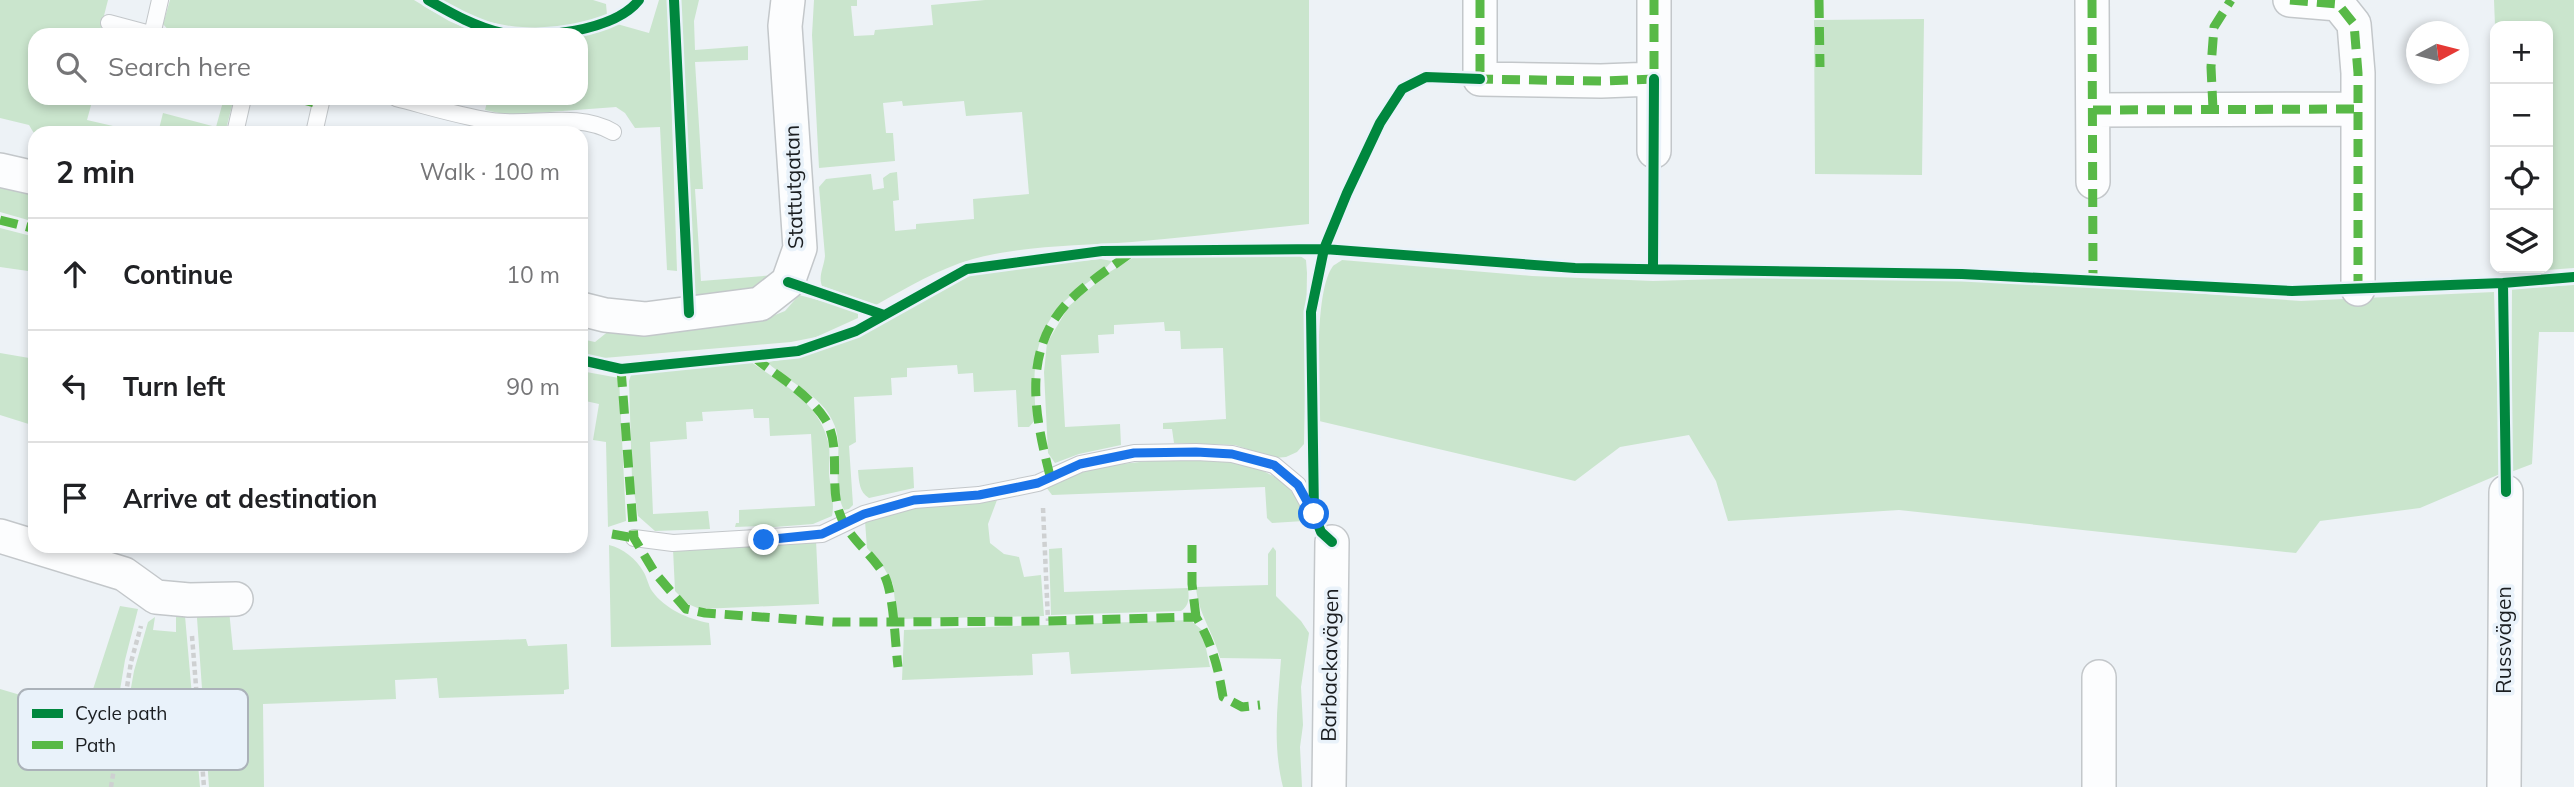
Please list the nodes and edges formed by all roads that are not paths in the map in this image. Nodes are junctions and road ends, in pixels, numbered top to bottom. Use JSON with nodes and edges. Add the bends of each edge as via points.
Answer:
{"nodes":[{"id":1,"x":160,"y":0,"type":"edge"},
{"id":2,"x":788,"y":0,"type":"edge"},
{"id":3,"x":1480,"y":0,"type":"edge"},
{"id":4,"x":1654,"y":0,"type":"edge"},
{"id":5,"x":2092,"y":0,"type":"edge"},
{"id":6,"x":2290,"y":0,"type":"edge"},
{"id":7,"x":110,"y":23,"type":"dead end"},
{"id":8,"x":128,"y":28,"type":"edge"},
{"id":9,"x":154,"y":28,"type":"edge"},
{"id":10,"x":1654,"y":79,"type":"junction"},
{"id":11,"x":241,"y":105,"type":"edge"},
{"id":12,"x":320,"y":105,"type":"edge"},
{"id":13,"x":425,"y":105,"type":"edge"},
{"id":14,"x":2358,"y":109,"type":"junction"},
{"id":15,"x":2093,"y":110,"type":"junction"},
{"id":16,"x":237,"y":126,"type":"edge"},
{"id":17,"x":315,"y":126,"type":"edge"},
{"id":18,"x":613,"y":132,"type":"dead end"},
{"id":19,"x":1654,"y":151,"type":"dead end"},
{"id":20,"x":0,"y":170,"type":"edge"},
{"id":21,"x":28,"y":176,"type":"edge"},
{"id":22,"x":2092,"y":182,"type":"dead end"},
{"id":23,"x":2358,"y":289,"type":"dead end"},
{"id":24,"x":588,"y":311,"type":"edge"},
{"id":25,"x":2506,"y":492,"type":"dead end"},
{"id":26,"x":1314,"y":514,"type":"dead end"},
{"id":27,"x":0,"y":536,"type":"edge"},
{"id":28,"x":634,"y":538,"type":"dead end"},
{"id":29,"x":1332,"y":542,"type":"dead end"},
{"id":30,"x":28,"y":545,"type":"edge"},
{"id":31,"x":55,"y":553,"type":"edge"},
{"id":32,"x":236,"y":599,"type":"dead end"},
{"id":33,"x":2099,"y":677,"type":"dead end"},
{"id":34,"x":1329,"y":787,"type":"edge"},
{"id":35,"x":2099,"y":787,"type":"edge"},
{"id":36,"x":2504,"y":787,"type":"edge"}],
"edges":[{"from":1,"to":9,"type":"lane"},
{"from":2,"to":24,"type":"street","name":"Stattutgatan","via":[[785,26],[800,248],[788,282],[760,304],[645,319]]},
{"from":3,"to":10,"type":"street","via":[[1480,79]]},
{"from":4,"to":10,"type":"street"},
{"from":5,"to":15,"type":"street"},
{"from":6,"to":14,"type":"street","via":[[2338,4],[2354,24]]},
{"from":7,"to":8,"type":"lane"},
{"from":10,"to":19,"type":"street"},
{"from":11,"to":16,"type":"lane"},
{"from":12,"to":17,"type":"lane"},
{"from":13,"to":18,"type":"lane","via":[[490,121],[577,121],[599,124]]},
{"from":14,"to":15,"type":"street"},
{"from":14,"to":23,"type":"street"},
{"from":15,"to":22,"type":"street"},
{"from":20,"to":21,"type":"street"},
{"from":25,"to":36,"type":"street","name":"Russvägen"},
{"from":26,"to":28,"type":"lane","via":[[1298,485],[1274,465],[1232,454],[1134,453],[1080,464],[1038,483],[979,495],[914,500],[864,514],[822,534],[673,543]]},
{"from":27,"to":30,"type":"street"},
{"from":29,"to":34,"type":"street","name":"Barbackavägen"},
{"from":31,"to":32,"type":"street","via":[[124,574],[156,597]]},
{"from":33,"to":35,"type":"street"}]}
